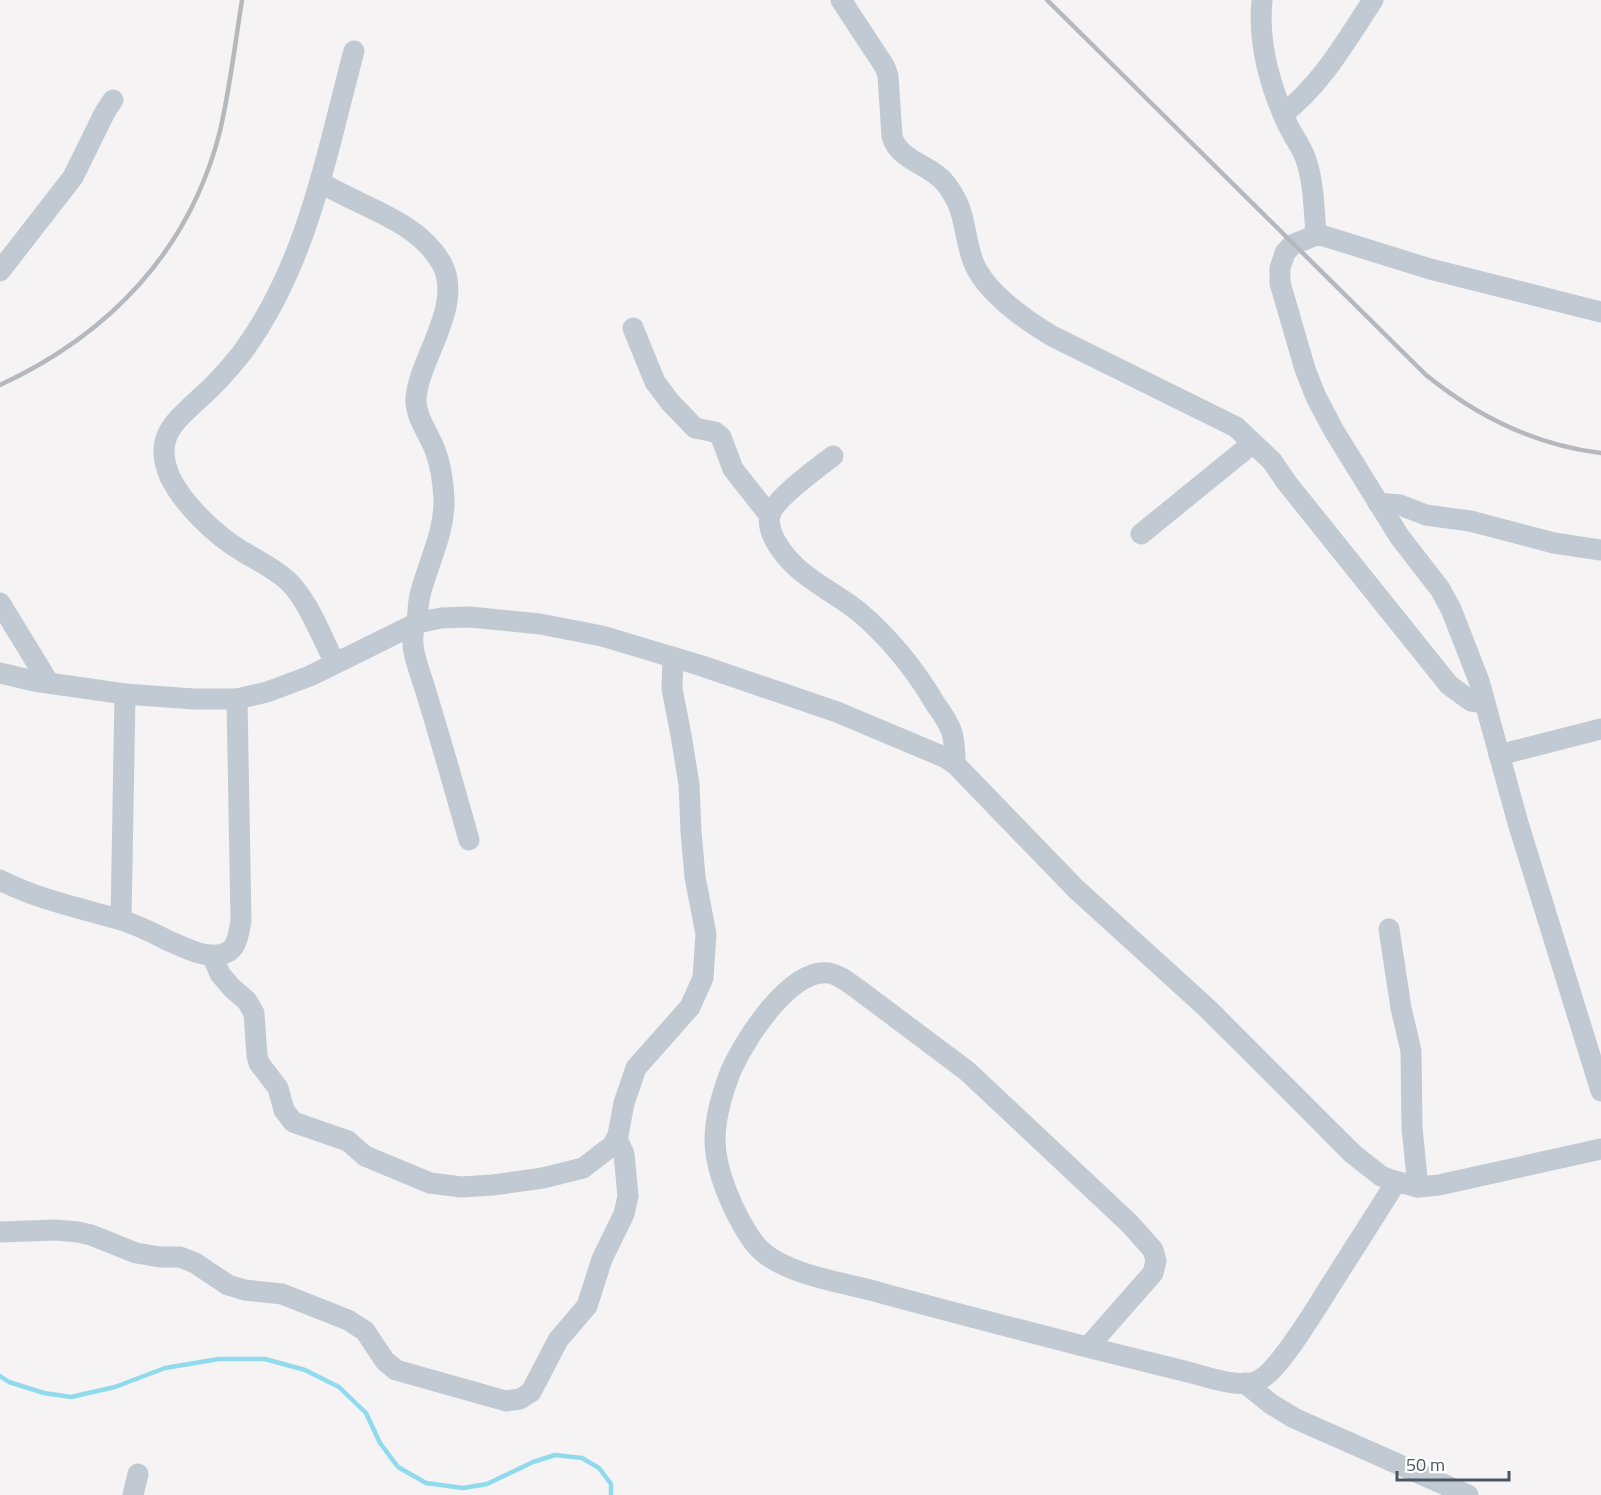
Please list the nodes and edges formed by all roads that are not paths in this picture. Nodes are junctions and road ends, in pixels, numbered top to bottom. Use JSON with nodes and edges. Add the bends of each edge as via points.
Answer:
{"nodes":[{"id":1,"x":841,"y":0,"type":"edge"},
{"id":2,"x":1262,"y":0,"type":"edge"},
{"id":3,"x":1373,"y":0,"type":"edge"},
{"id":4,"x":354,"y":51,"type":"dead end"},
{"id":5,"x":113,"y":100,"type":"dead end"},
{"id":6,"x":1283,"y":114,"type":"junction"},
{"id":7,"x":320,"y":182,"type":"junction"},
{"id":8,"x":1316,"y":235,"type":"junction"},
{"id":9,"x":0,"y":271,"type":"edge"},
{"id":10,"x":1601,"y":312,"type":"edge"},
{"id":11,"x":633,"y":328,"type":"dead end"},
{"id":12,"x":1253,"y":442,"type":"junction"},
{"id":13,"x":833,"y":456,"type":"dead end"},
{"id":14,"x":1378,"y":503,"type":"junction"},
{"id":15,"x":770,"y":516,"type":"junction"},
{"id":16,"x":1141,"y":534,"type":"dead end"},
{"id":17,"x":1601,"y":550,"type":"edge"},
{"id":18,"x":0,"y":603,"type":"edge"},
{"id":19,"x":417,"y":623,"type":"junction"},
{"id":20,"x":674,"y":657,"type":"junction"},
{"id":21,"x":335,"y":663,"type":"junction"},
{"id":22,"x":0,"y":673,"type":"edge"},
{"id":23,"x":49,"y":683,"type":"junction"},
{"id":24,"x":125,"y":694,"type":"junction"},
{"id":25,"x":237,"y":699,"type":"junction"},
{"id":26,"x":1485,"y":703,"type":"junction"},
{"id":27,"x":1601,"y":729,"type":"edge"},
{"id":28,"x":1499,"y":755,"type":"junction"},
{"id":29,"x":955,"y":764,"type":"junction"},
{"id":30,"x":469,"y":840,"type":"dead end"},
{"id":31,"x":0,"y":880,"type":"edge"},
{"id":32,"x":121,"y":920,"type":"junction"},
{"id":33,"x":1389,"y":929,"type":"dead end"},
{"id":34,"x":212,"y":955,"type":"junction"},
{"id":35,"x":1601,"y":1091,"type":"edge"},
{"id":36,"x":617,"y":1139,"type":"junction"},
{"id":37,"x":1601,"y":1149,"type":"edge"},
{"id":38,"x":1396,"y":1182,"type":"junction"},
{"id":39,"x":1418,"y":1187,"type":"junction"},
{"id":40,"x":0,"y":1232,"type":"edge"},
{"id":41,"x":1088,"y":1347,"type":"junction"},
{"id":42,"x":1245,"y":1383,"type":"junction"},
{"id":43,"x":138,"y":1474,"type":"dead end"},
{"id":44,"x":133,"y":1495,"type":"edge"},
{"id":45,"x":1468,"y":1495,"type":"edge"}],
"edges":[{"from":1,"to":12,"type":"street","via":[[885,67],[895,144],[942,178],[951,191],[962,213],[972,260],[1000,298],[1052,336],[1225,420]]},
{"from":2,"to":6,"type":"street","via":[[1263,51]]},
{"from":3,"to":6,"type":"street","via":[[1318,81]]},
{"from":4,"to":7,"type":"street"},
{"from":5,"to":9,"type":"street","via":[[73,177]]},
{"from":6,"to":8,"type":"street","via":[[1308,166]]},
{"from":7,"to":19,"type":"street","via":[[414,233],[435,254],[446,276],[442,321],[416,399],[418,413],[436,451],[444,501],[443,519],[420,595]]},
{"from":7,"to":21,"type":"street","via":[[276,299],[235,362],[173,424],[164,448],[171,479],[193,510],[240,550],[290,582]]},
{"from":8,"to":10,"type":"street","via":[[1430,269]]},
{"from":8,"to":14,"type":"street","via":[[1292,244],[1287,250],[1280,267],[1280,283],[1316,397]]},
{"from":11,"to":15,"type":"street","via":[[655,381],[670,402],[695,428],[721,437],[733,469]]},
{"from":12,"to":16,"type":"street"},
{"from":12,"to":26,"type":"street","via":[[1453,689],[1471,701]]},
{"from":13,"to":15,"type":"street","via":[[793,488]]},
{"from":14,"to":17,"type":"street"},
{"from":14,"to":26,"type":"street","via":[[1446,599]]},
{"from":15,"to":29,"type":"street","via":[[777,544],[794,566],[857,611],[913,669],[952,733]]},
{"from":18,"to":23,"type":"street"},
{"from":19,"to":20,"type":"street","via":[[456,617],[513,621],[602,636]]},
{"from":19,"to":21,"type":"street"},
{"from":19,"to":30,"type":"street","via":[[413,645]]},
{"from":20,"to":29,"type":"street","via":[[837,712]]},
{"from":20,"to":36,"type":"street","via":[[670,680],[689,784],[695,877],[706,933],[705,963],[690,1008],[636,1068]]},
{"from":21,"to":25,"type":"street","via":[[291,685]]},
{"from":22,"to":23,"type":"street"},
{"from":23,"to":24,"type":"street"},
{"from":24,"to":25,"type":"street"},
{"from":24,"to":32,"type":"street"},
{"from":25,"to":34,"type":"street","via":[[241,921],[238,939],[229,952]]},
{"from":26,"to":28,"type":"street"},
{"from":27,"to":28,"type":"street"},
{"from":28,"to":35,"type":"street"},
{"from":29,"to":38,"type":"street","via":[[1076,889],[1208,1009],[1353,1154],[1381,1176]]},
{"from":31,"to":32,"type":"street"},
{"from":32,"to":34,"type":"street"},
{"from":33,"to":39,"type":"street","via":[[1411,1051]]},
{"from":34,"to":36,"type":"street","via":[[220,974],[254,1013],[257,1056],[278,1088],[288,1116],[293,1122],[348,1141],[373,1160],[430,1183],[461,1187],[493,1185],[584,1168]]},
{"from":36,"to":40,"type":"street","via":[[624,1154],[628,1196],[624,1214],[602,1259],[587,1306],[558,1340],[531,1392],[520,1399],[506,1401],[396,1370],[385,1361],[365,1331],[348,1320],[282,1294],[228,1285],[180,1257],[136,1253],[78,1232]]},
{"from":37,"to":39,"type":"street","via":[[1446,1185]]},
{"from":38,"to":39,"type":"street"},
{"from":38,"to":42,"type":"street","via":[[1292,1345],[1268,1374]]},
{"from":41,"to":41,"type":"street","via":[[810,1275],[763,1253],[731,1201],[717,1161],[716,1121],[738,1054],[788,990],[802,979],[818,974],[843,978],[967,1071],[1149,1245],[1155,1255],[1153,1273]]},
{"from":41,"to":42,"type":"street"},
{"from":42,"to":45,"type":"street","via":[[1294,1418]]},
{"from":43,"to":44,"type":"street"}]}
